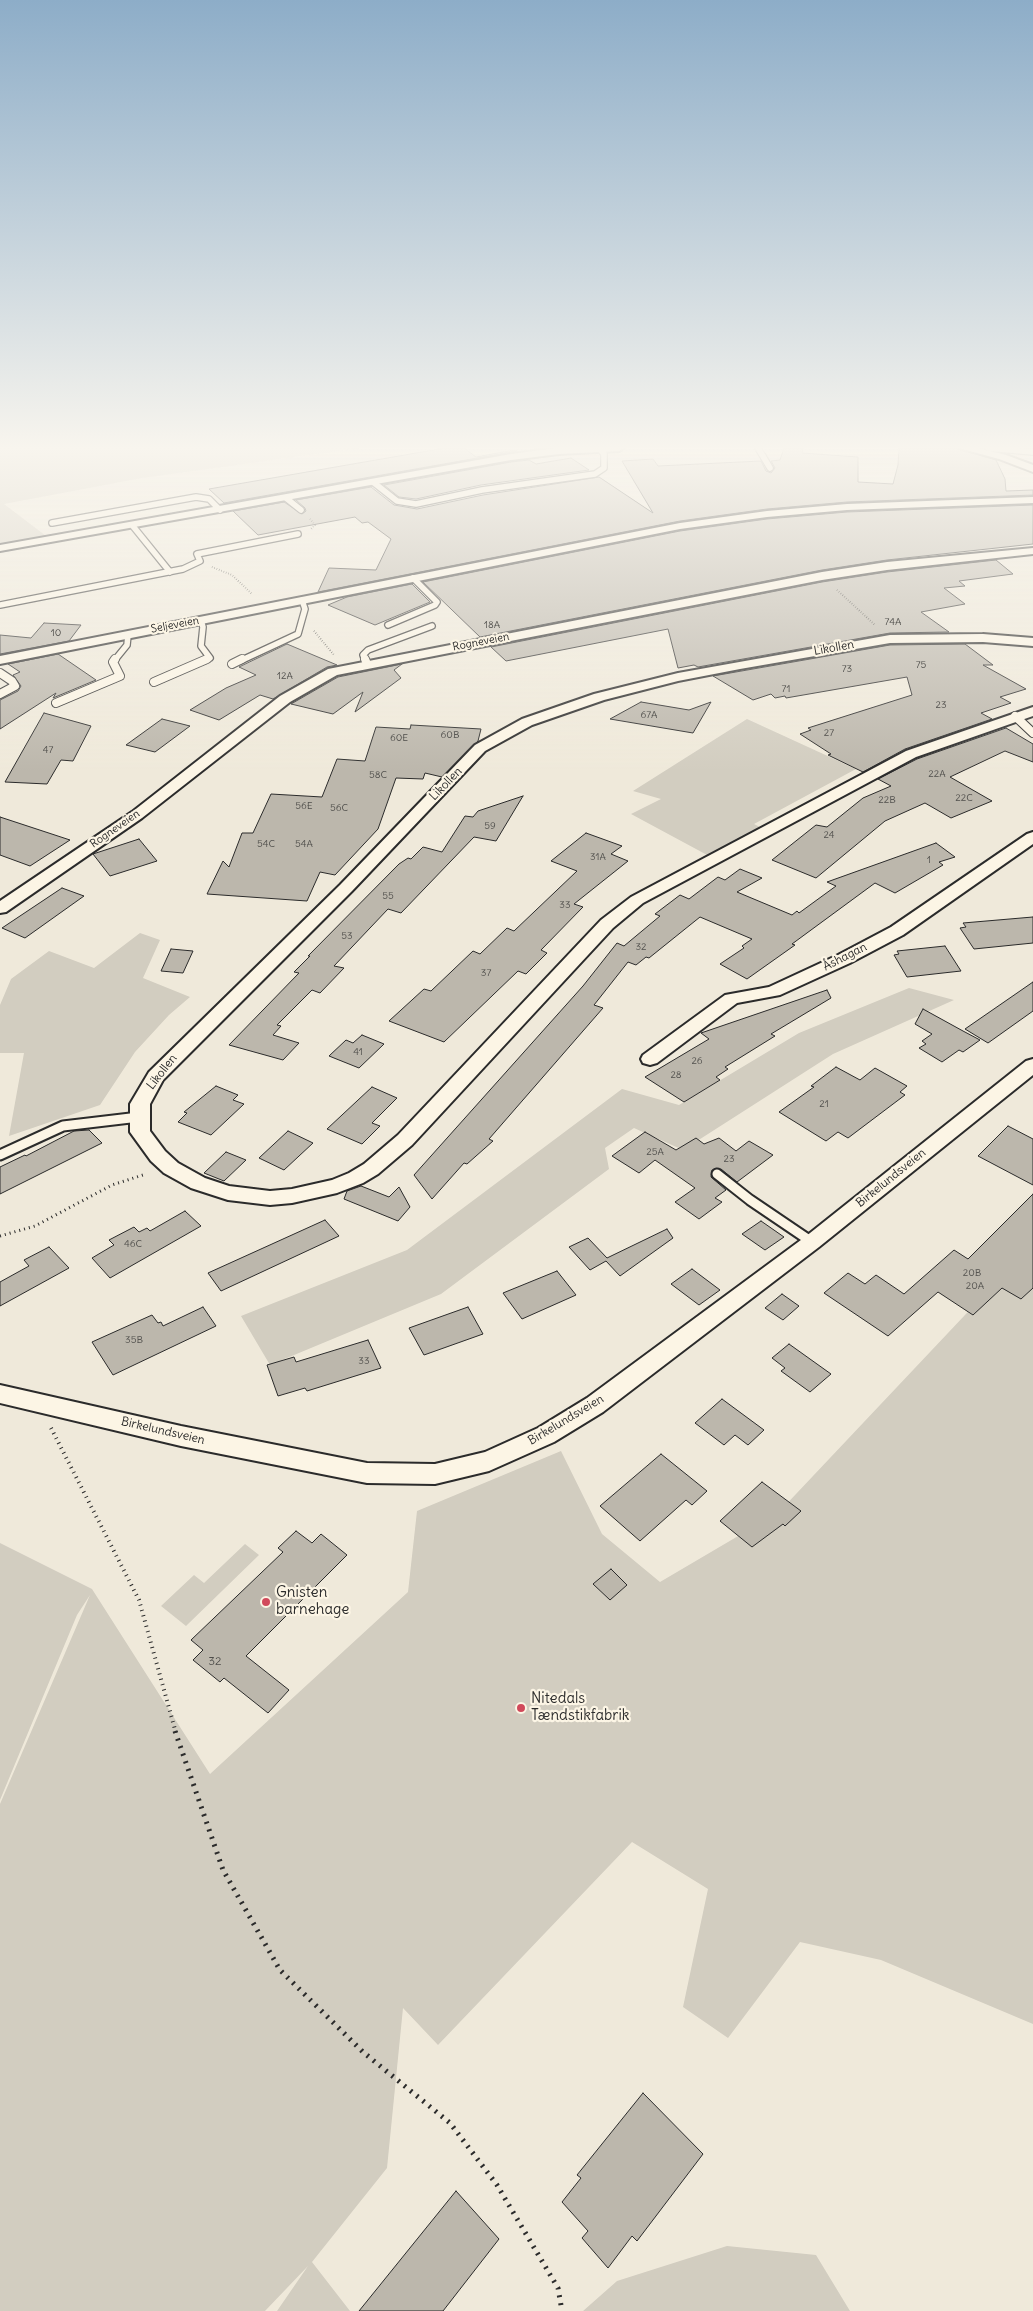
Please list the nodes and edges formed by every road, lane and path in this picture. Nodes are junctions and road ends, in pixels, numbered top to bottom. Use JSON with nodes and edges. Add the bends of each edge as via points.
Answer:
{"nodes":[{"id":1,"x":157,"y":556,"type":"edge"},
{"id":2,"x":199,"y":556,"type":"edge"},
{"id":3,"x":524,"y":556,"type":"edge"},
{"id":4,"x":986,"y":556,"type":"edge"},
{"id":5,"x":198,"y":562,"type":"junction"},
{"id":6,"x":170,"y":572,"type":"junction"},
{"id":7,"x":822,"y":576,"type":"junction"},
{"id":8,"x":413,"y":578,"type":"junction"},
{"id":9,"x":302,"y":600,"type":"junction"},
{"id":10,"x":0,"y":604,"type":"edge"},
{"id":11,"x":265,"y":607,"type":"junction"},
{"id":12,"x":302,"y":617,"type":"junction"},
{"id":13,"x":201,"y":620,"type":"junction"},
{"id":14,"x":388,"y":625,"type":"dead end"},
{"id":15,"x":432,"y":626,"type":"dead end"},
{"id":16,"x":128,"y":635,"type":"junction"},
{"id":17,"x":890,"y":639,"type":"junction"},
{"id":18,"x":1033,"y":642,"type":"edge"},
{"id":19,"x":0,"y":660,"type":"edge"},
{"id":20,"x":232,"y":664,"type":"dead end"},
{"id":21,"x":367,"y":664,"type":"junction"},
{"id":22,"x":346,"y":668,"type":"junction"},
{"id":23,"x":0,"y":673,"type":"edge"},
{"id":24,"x":154,"y":682,"type":"dead end"},
{"id":25,"x":0,"y":694,"type":"edge"},
{"id":26,"x":56,"y":703,"type":"dead end"},
{"id":27,"x":1033,"y":711,"type":"edge"},
{"id":28,"x":1016,"y":716,"type":"junction"},
{"id":29,"x":1033,"y":733,"type":"edge"},
{"id":30,"x":1033,"y":837,"type":"edge"},
{"id":31,"x":0,"y":908,"type":"edge"},
{"id":32,"x":650,"y":1059,"type":"dead end"},
{"id":33,"x":1033,"y":1065,"type":"edge"},
{"id":34,"x":139,"y":1117,"type":"junction"},
{"id":35,"x":0,"y":1155,"type":"edge"},
{"id":36,"x":171,"y":1168,"type":"junction"},
{"id":37,"x":717,"y":1174,"type":"dead end"},
{"id":38,"x":0,"y":1236,"type":"edge"},
{"id":39,"x":812,"y":1242,"type":"junction"},
{"id":40,"x":0,"y":1394,"type":"edge"},
{"id":41,"x":38,"y":1402,"type":"junction"},
{"id":42,"x":562,"y":2311,"type":"edge"}],
"edges":[{"from":1,"to":6,"type":"lane"},
{"from":2,"to":5,"type":"lane"},
{"from":3,"to":8,"type":"street","name":"Seljeveien"},
{"from":4,"to":7,"type":"street","name":"Rogneveien"},
{"from":5,"to":6,"type":"lane"},
{"from":5,"to":11,"type":"path","via":[[232,575]]},
{"from":6,"to":10,"type":"lane"},
{"from":7,"to":17,"type":"path"},
{"from":7,"to":21,"type":"street","name":"Rogneveien"},
{"from":8,"to":9,"type":"street","name":"Seljeveien"},
{"from":8,"to":14,"type":"lane","via":[[437,602]]},
{"from":9,"to":11,"type":"street","name":"Seljeveien"},
{"from":9,"to":12,"type":"lane","via":[[305,609]]},
{"from":11,"to":13,"type":"street","name":"Seljeveien"},
{"from":12,"to":20,"type":"lane","via":[[296,636]]},
{"from":12,"to":22,"type":"path"},
{"from":13,"to":16,"type":"street","name":"Seljeveien"},
{"from":13,"to":24,"type":"lane","via":[[201,646],[210,658]]},
{"from":15,"to":21,"type":"lane","via":[[368,650],[363,655]]},
{"from":16,"to":19,"type":"street","name":"Seljeveien"},
{"from":16,"to":26,"type":"lane","via":[[127,645],[113,662],[120,676]]},
{"from":17,"to":18,"type":"street","name":"Likollen","via":[[983,638]]},
{"from":17,"to":34,"type":"street","name":"Likollen","via":[[678,677],[599,697],[526,722],[480,748],[346,888],[172,1058],[147,1091],[140,1104]]},
{"from":21,"to":22,"type":"street","name":"Rogneveien"},
{"from":22,"to":31,"type":"street","name":"Rogneveien","via":[[285,699],[137,815]]},
{"from":23,"to":25,"type":"lane","via":[[15,686]]},
{"from":27,"to":28,"type":"street"},
{"from":28,"to":29,"type":"lane"},
{"from":28,"to":36,"type":"street","via":[[911,754],[637,900],[607,924],[405,1140],[356,1178],[311,1194],[270,1198],[228,1193],[198,1183]]},
{"from":30,"to":32,"type":"street","name":"Åshagan","via":[[897,931],[774,991],[731,1000]]},
{"from":33,"to":39,"type":"street","name":"Birkelundsveien"},
{"from":34,"to":35,"type":"lane","via":[[63,1126]]},
{"from":34,"to":36,"type":"street","via":[[140,1132]]},
{"from":36,"to":38,"type":"path","via":[[112,1185],[35,1226]]},
{"from":37,"to":39,"type":"lane"},
{"from":39,"to":41,"type":"street","name":"Birkelundsveien","via":[[595,1405],[546,1435],[490,1461],[435,1474],[367,1473],[182,1436]]},
{"from":40,"to":41,"type":"street","name":"Birkelundsveien"},
{"from":41,"to":42,"type":"path","via":[[139,1600],[176,1734],[223,1870],[280,1970],[363,2052],[450,2122],[502,2193],[558,2288]]}]}
